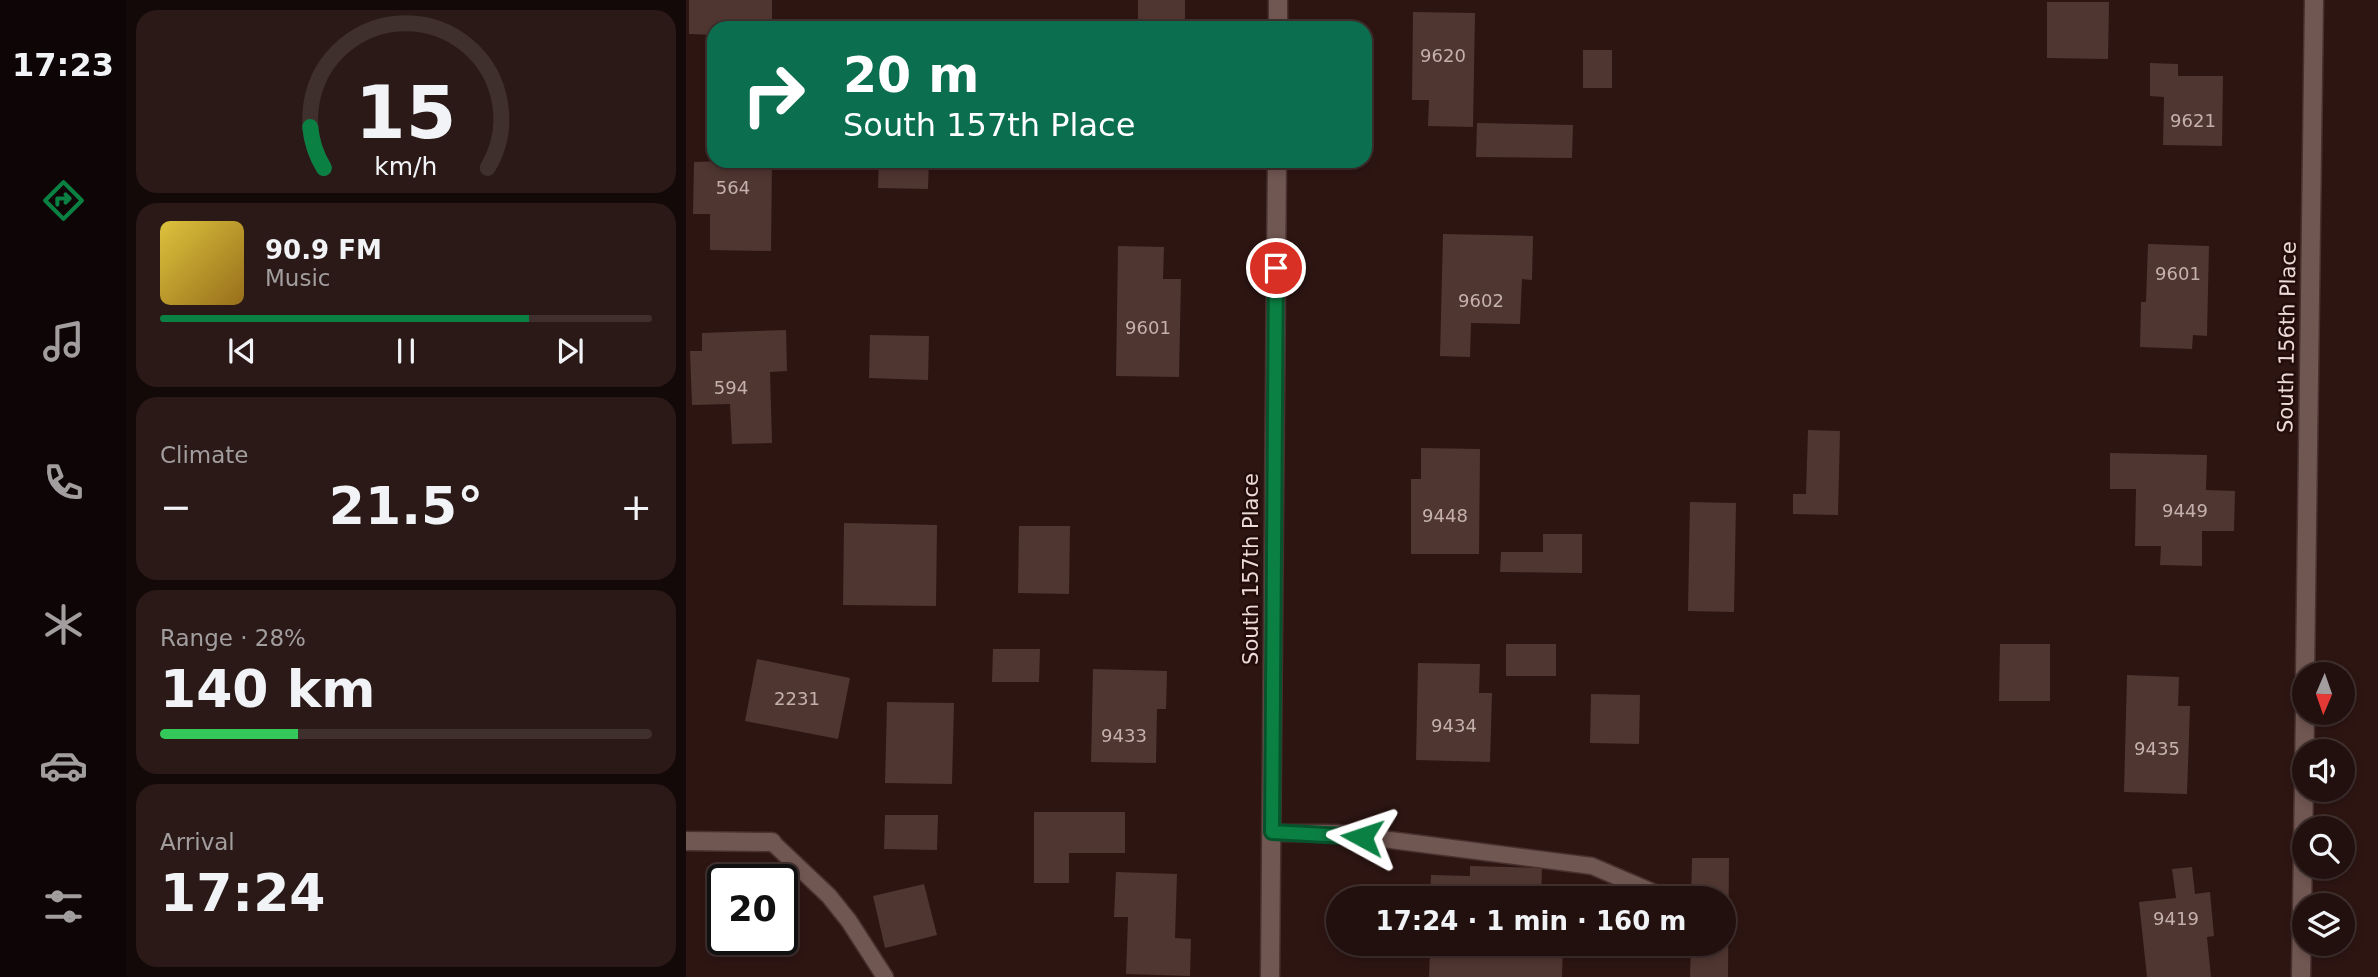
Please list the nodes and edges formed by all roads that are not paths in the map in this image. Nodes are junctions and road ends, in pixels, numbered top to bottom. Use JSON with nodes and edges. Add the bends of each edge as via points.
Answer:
{"nodes":[{"id":1,"x":1278,"y":0,"type":"edge"},
{"id":2,"x":2314,"y":0,"type":"edge"},
{"id":3,"x":1278,"y":21,"type":"edge"},
{"id":4,"x":1277,"y":168,"type":"edge"},
{"id":5,"x":2305,"y":662,"type":"edge"},
{"id":6,"x":2305,"y":725,"type":"edge"},
{"id":7,"x":1272,"y":832,"type":"junction"},
{"id":8,"x":686,"y":841,"type":"edge"},
{"id":9,"x":772,"y":842,"type":"joint"},
{"id":10,"x":1640,"y":886,"type":"edge"},
{"id":11,"x":885,"y":977,"type":"edge"},
{"id":12,"x":1270,"y":977,"type":"edge"},
{"id":13,"x":2301,"y":977,"type":"edge"}],
"edges":[{"from":1,"to":3,"type":"street"},
{"from":2,"to":5,"type":"street","name":"South 156th Place"},
{"from":4,"to":7,"type":"street","name":"South 157th Place"},
{"from":6,"to":13,"type":"street"},
{"from":7,"to":10,"type":"lane","via":[[1336,834],[1592,866]]},
{"from":7,"to":12,"type":"street","name":"South 157th Place"},
{"from":8,"to":9,"type":"street"},
{"from":9,"to":11,"type":"lane","via":[[829,896]]}]}
